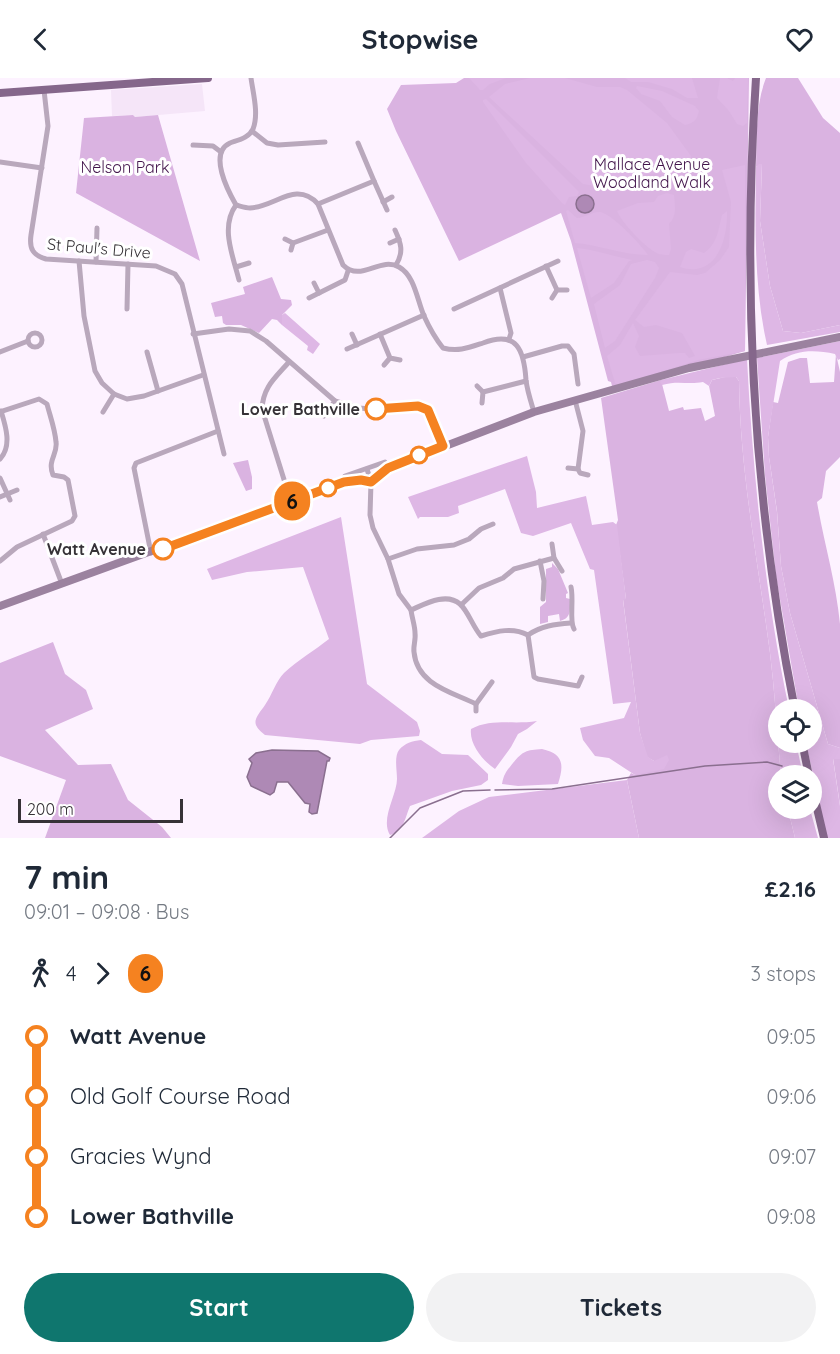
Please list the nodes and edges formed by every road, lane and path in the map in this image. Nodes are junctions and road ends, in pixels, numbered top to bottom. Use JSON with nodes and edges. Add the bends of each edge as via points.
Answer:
{"nodes":[{"id":1,"x":208,"y":78,"type":"edge"},
{"id":2,"x":251,"y":78,"type":"edge"},
{"id":3,"x":756,"y":78,"type":"edge"},
{"id":4,"x":761,"y":78,"type":"edge"},
{"id":5,"x":44,"y":90,"type":"junction"},
{"id":6,"x":0,"y":93,"type":"edge"},
{"id":7,"x":755,"y":96,"type":"junction"},
{"id":8,"x":252,"y":131,"type":"junction"},
{"id":9,"x":315,"y":142,"type":"junction"},
{"id":10,"x":325,"y":142,"type":"dead end"},
{"id":11,"x":358,"y":143,"type":"dead end"},
{"id":12,"x":193,"y":145,"type":"dead end"},
{"id":13,"x":370,"y":148,"type":"dead end"},
{"id":14,"x":315,"y":151,"type":"dead end"},
{"id":15,"x":221,"y":152,"type":"junction"},
{"id":16,"x":362,"y":152,"type":"junction"},
{"id":17,"x":0,"y":162,"type":"edge"},
{"id":18,"x":42,"y":168,"type":"junction"},
{"id":19,"x":374,"y":181,"type":"junction"},
{"id":20,"x":392,"y":197,"type":"dead end"},
{"id":21,"x":383,"y":202,"type":"junction"},
{"id":22,"x":318,"y":204,"type":"junction"},
{"id":23,"x":236,"y":205,"type":"junction"},
{"id":24,"x":387,"y":210,"type":"dead end"},
{"id":25,"x":97,"y":228,"type":"dead end"},
{"id":26,"x":328,"y":230,"type":"junction"},
{"id":27,"x":395,"y":230,"type":"dead end"},
{"id":28,"x":285,"y":239,"type":"dead end"},
{"id":29,"x":399,"y":239,"type":"junction"},
{"id":30,"x":293,"y":243,"type":"junction"},
{"id":31,"x":390,"y":243,"type":"dead end"},
{"id":32,"x":291,"y":250,"type":"dead end"},
{"id":33,"x":79,"y":261,"type":"junction"},
{"id":34,"x":558,"y":261,"type":"dead end"},
{"id":35,"x":96,"y":262,"type":"junction"},
{"id":36,"x":249,"y":263,"type":"dead end"},
{"id":37,"x":128,"y":264,"type":"junction"},
{"id":38,"x":396,"y":265,"type":"junction"},
{"id":39,"x":546,"y":266,"type":"junction"},
{"id":40,"x":236,"y":267,"type":"junction"},
{"id":41,"x":348,"y":271,"type":"junction"},
{"id":42,"x":239,"y":280,"type":"dead end"},
{"id":43,"x":314,"y":283,"type":"dead end"},
{"id":44,"x":500,"y":288,"type":"junction"},
{"id":45,"x":557,"y":290,"type":"junction"},
{"id":46,"x":567,"y":290,"type":"dead end"},
{"id":47,"x":319,"y":293,"type":"junction"},
{"id":48,"x":309,"y":298,"type":"dead end"},
{"id":49,"x":552,"y":298,"type":"dead end"},
{"id":50,"x":127,"y":309,"type":"dead end"},
{"id":51,"x":454,"y":309,"type":"dead end"},
{"id":52,"x":424,"y":315,"type":"junction"},
{"id":53,"x":193,"y":333,"type":"junction"},
{"id":54,"x":352,"y":334,"type":"dead end"},
{"id":55,"x":380,"y":334,"type":"junction"},
{"id":56,"x":840,"y":337,"type":"edge"},
{"id":57,"x":509,"y":339,"type":"junction"},
{"id":58,"x":28,"y":341,"type":"dead end"},
{"id":59,"x":357,"y":345,"type":"junction"},
{"id":60,"x":347,"y":349,"type":"dead end"},
{"id":61,"x":0,"y":352,"type":"edge"},
{"id":62,"x":147,"y":352,"type":"dead end"},
{"id":63,"x":523,"y":357,"type":"junction"},
{"id":64,"x":390,"y":358,"type":"junction"},
{"id":65,"x":400,"y":360,"type":"dead end"},
{"id":66,"x":289,"y":362,"type":"junction"},
{"id":67,"x":384,"y":364,"type":"dead end"},
{"id":68,"x":203,"y":375,"type":"junction"},
{"id":69,"x":526,"y":381,"type":"junction"},
{"id":70,"x":579,"y":384,"type":"dead end"},
{"id":71,"x":477,"y":386,"type":"dead end"},
{"id":72,"x":158,"y":391,"type":"junction"},
{"id":73,"x":483,"y":392,"type":"junction"},
{"id":74,"x":114,"y":394,"type":"junction"},
{"id":75,"x":575,"y":400,"type":"junction"},
{"id":76,"x":335,"y":401,"type":"junction"},
{"id":77,"x":482,"y":404,"type":"dead end"},
{"id":78,"x":0,"y":411,"type":"edge"},
{"id":79,"x":103,"y":412,"type":"dead end"},
{"id":80,"x":534,"y":412,"type":"junction"},
{"id":81,"x":324,"y":416,"type":"dead end"},
{"id":82,"x":218,"y":431,"type":"junction"},
{"id":83,"x":443,"y":446,"type":"junction"},
{"id":84,"x":224,"y":454,"type":"dead end"},
{"id":85,"x":0,"y":459,"type":"edge"},
{"id":86,"x":385,"y":462,"type":"dead end"},
{"id":87,"x":568,"y":468,"type":"dead end"},
{"id":88,"x":367,"y":469,"type":"junction"},
{"id":89,"x":579,"y":469,"type":"junction"},
{"id":90,"x":588,"y":475,"type":"dead end"},
{"id":91,"x":345,"y":476,"type":"dead end"},
{"id":92,"x":0,"y":478,"type":"edge"},
{"id":93,"x":371,"y":482,"type":"junction"},
{"id":94,"x":17,"y":490,"type":"dead end"},
{"id":95,"x":0,"y":497,"type":"edge"},
{"id":96,"x":9,"y":497,"type":"junction"},
{"id":97,"x":291,"y":502,"type":"junction"},
{"id":98,"x":492,"y":524,"type":"dead end"},
{"id":99,"x":43,"y":534,"type":"junction"},
{"id":100,"x":552,"y":544,"type":"dead end"},
{"id":101,"x":151,"y":553,"type":"junction"},
{"id":102,"x":554,"y":558,"type":"junction"},
{"id":103,"x":388,"y":559,"type":"junction"},
{"id":104,"x":0,"y":561,"type":"edge"},
{"id":105,"x":540,"y":561,"type":"junction"},
{"id":106,"x":562,"y":571,"type":"dead end"},
{"id":107,"x":62,"y":584,"type":"junction"},
{"id":108,"x":571,"y":587,"type":"dead end"},
{"id":109,"x":543,"y":600,"type":"dead end"},
{"id":110,"x":460,"y":605,"type":"junction"},
{"id":111,"x":0,"y":606,"type":"edge"},
{"id":112,"x":411,"y":610,"type":"junction"},
{"id":113,"x":528,"y":635,"type":"junction"},
{"id":114,"x":582,"y":677,"type":"dead end"},
{"id":115,"x":492,"y":682,"type":"dead end"},
{"id":116,"x":578,"y":686,"type":"junction"},
{"id":117,"x":581,"y":692,"type":"dead end"},
{"id":118,"x":793,"y":699,"type":"edge"},
{"id":119,"x":476,"y":704,"type":"junction"},
{"id":120,"x":476,"y":711,"type":"dead end"},
{"id":121,"x":820,"y":819,"type":"edge"},
{"id":122,"x":824,"y":838,"type":"edge"}],
"edges":[{"from":1,"to":5,"type":"main road"},
{"from":2,"to":8,"type":"street","via":[[255,117]]},
{"from":3,"to":7,"type":"main road"},
{"from":4,"to":7,"type":"main road"},
{"from":5,"to":6,"type":"main road"},
{"from":5,"to":18,"type":"street","name":"St Paul's Drive","via":[[48,126]]},
{"from":7,"to":118,"type":"main road","via":[[749,248],[756,429],[773,584]]},
{"from":8,"to":9,"type":"street","via":[[278,145]]},
{"from":8,"to":15,"type":"street","via":[[227,144]]},
{"from":9,"to":10,"type":"street"},
{"from":9,"to":14,"type":"street"},
{"from":11,"to":16,"type":"street"},
{"from":12,"to":15,"type":"street","via":[[213,146]]},
{"from":13,"to":16,"type":"street"},
{"from":15,"to":23,"type":"street","via":[[220,164]]},
{"from":16,"to":19,"type":"street"},
{"from":17,"to":18,"type":"street"},
{"from":18,"to":33,"type":"street","name":"St Paul's Drive","via":[[31,249],[46,259]]},
{"from":19,"to":21,"type":"street"},
{"from":19,"to":22,"type":"street"},
{"from":20,"to":21,"type":"street"},
{"from":21,"to":24,"type":"street"},
{"from":22,"to":23,"type":"street","via":[[311,196],[302,194],[250,208]]},
{"from":22,"to":26,"type":"street"},
{"from":23,"to":40,"type":"street","via":[[228,225]]},
{"from":25,"to":35,"type":"street"},
{"from":26,"to":30,"type":"street"},
{"from":26,"to":41,"type":"street"},
{"from":27,"to":29,"type":"street"},
{"from":28,"to":30,"type":"street"},
{"from":29,"to":31,"type":"street"},
{"from":29,"to":38,"type":"street","via":[[401,258]]},
{"from":30,"to":32,"type":"street"},
{"from":33,"to":35,"type":"street","name":"St Paul's Drive"},
{"from":33,"to":74,"type":"street","via":[[95,371]]},
{"from":34,"to":39,"type":"street"},
{"from":35,"to":37,"type":"street","name":"St Paul's Drive"},
{"from":36,"to":40,"type":"street"},
{"from":37,"to":50,"type":"street"},
{"from":37,"to":53,"type":"street","name":"St Paul's Drive","via":[[156,266],[175,274],[182,284]]},
{"from":38,"to":41,"type":"street","via":[[386,264],[361,273]]},
{"from":38,"to":52,"type":"street","via":[[410,278]]},
{"from":39,"to":44,"type":"street"},
{"from":39,"to":45,"type":"street"},
{"from":40,"to":42,"type":"street"},
{"from":41,"to":47,"type":"street","via":[[345,280]]},
{"from":43,"to":47,"type":"street"},
{"from":44,"to":51,"type":"street"},
{"from":44,"to":57,"type":"street","via":[[511,333]]},
{"from":45,"to":46,"type":"street"},
{"from":45,"to":49,"type":"street"},
{"from":47,"to":48,"type":"street"},
{"from":52,"to":55,"type":"street"},
{"from":52,"to":57,"type":"street","via":[[443,348],[462,350],[496,338]]},
{"from":53,"to":66,"type":"street","via":[[250,331]]},
{"from":53,"to":68,"type":"street","name":"St Paul's Drive"},
{"from":54,"to":59,"type":"street"},
{"from":55,"to":59,"type":"street"},
{"from":55,"to":64,"type":"street"},
{"from":56,"to":75,"type":"main road","via":[[689,368]]},
{"from":57,"to":63,"type":"street"},
{"from":58,"to":61,"type":"street"},
{"from":59,"to":60,"type":"street"},
{"from":62,"to":72,"type":"street"},
{"from":63,"to":69,"type":"street"},
{"from":63,"to":70,"type":"street","via":[[568,346],[574,354]]},
{"from":64,"to":65,"type":"street"},
{"from":64,"to":67,"type":"street"},
{"from":66,"to":76,"type":"street"},
{"from":66,"to":97,"type":"street","via":[[269,384],[262,409]]},
{"from":68,"to":72,"type":"street"},
{"from":68,"to":82,"type":"street","name":"St Paul's Drive"},
{"from":69,"to":73,"type":"street"},
{"from":69,"to":80,"type":"street"},
{"from":71,"to":73,"type":"street"},
{"from":72,"to":74,"type":"street","via":[[127,399]]},
{"from":73,"to":77,"type":"street"},
{"from":74,"to":79,"type":"street"},
{"from":75,"to":80,"type":"main road"},
{"from":75,"to":89,"type":"street","via":[[583,431]]},
{"from":76,"to":81,"type":"street"},
{"from":76,"to":83,"type":"street","via":[[358,408],[418,406],[428,410]]},
{"from":78,"to":85,"type":"street","via":[[7,444]]},
{"from":78,"to":99,"type":"street","via":[[39,399],[47,404],[57,445],[51,458],[53,475],[68,480],[75,516],[72,522]]},
{"from":80,"to":83,"type":"main road"},
{"from":82,"to":84,"type":"street","name":"St Paul's Drive"},
{"from":82,"to":101,"type":"street","via":[[136,463]]},
{"from":83,"to":93,"type":"main road","via":[[388,468]]},
{"from":86,"to":88,"type":"street"},
{"from":87,"to":89,"type":"street"},
{"from":88,"to":91,"type":"street"},
{"from":88,"to":93,"type":"street"},
{"from":89,"to":90,"type":"street"},
{"from":92,"to":96,"type":"street"},
{"from":93,"to":97,"type":"main road","via":[[344,482]]},
{"from":93,"to":103,"type":"street","via":[[370,515]]},
{"from":94,"to":96,"type":"street"},
{"from":95,"to":96,"type":"street"},
{"from":97,"to":101,"type":"main road"},
{"from":98,"to":103,"type":"street","via":[[454,544],[417,549]]},
{"from":99,"to":104,"type":"street"},
{"from":99,"to":107,"type":"street"},
{"from":100,"to":102,"type":"street"},
{"from":101,"to":107,"type":"main road"},
{"from":102,"to":105,"type":"street"},
{"from":102,"to":106,"type":"street"},
{"from":103,"to":112,"type":"street","via":[[399,594]]},
{"from":105,"to":109,"type":"street"},
{"from":105,"to":110,"type":"street","via":[[514,569],[479,588]]},
{"from":107,"to":111,"type":"main road"},
{"from":108,"to":113,"type":"street","via":[[572,626],[548,625]]},
{"from":110,"to":112,"type":"street","via":[[449,599]]},
{"from":110,"to":113,"type":"street","via":[[481,636],[505,630]]},
{"from":112,"to":119,"type":"street","via":[[418,667],[431,683]]},
{"from":113,"to":116,"type":"street","via":[[534,677]]},
{"from":114,"to":116,"type":"street"},
{"from":115,"to":119,"type":"street"},
{"from":116,"to":117,"type":"street"},
{"from":119,"to":120,"type":"street"},
{"from":121,"to":122,"type":"main road"}]}
